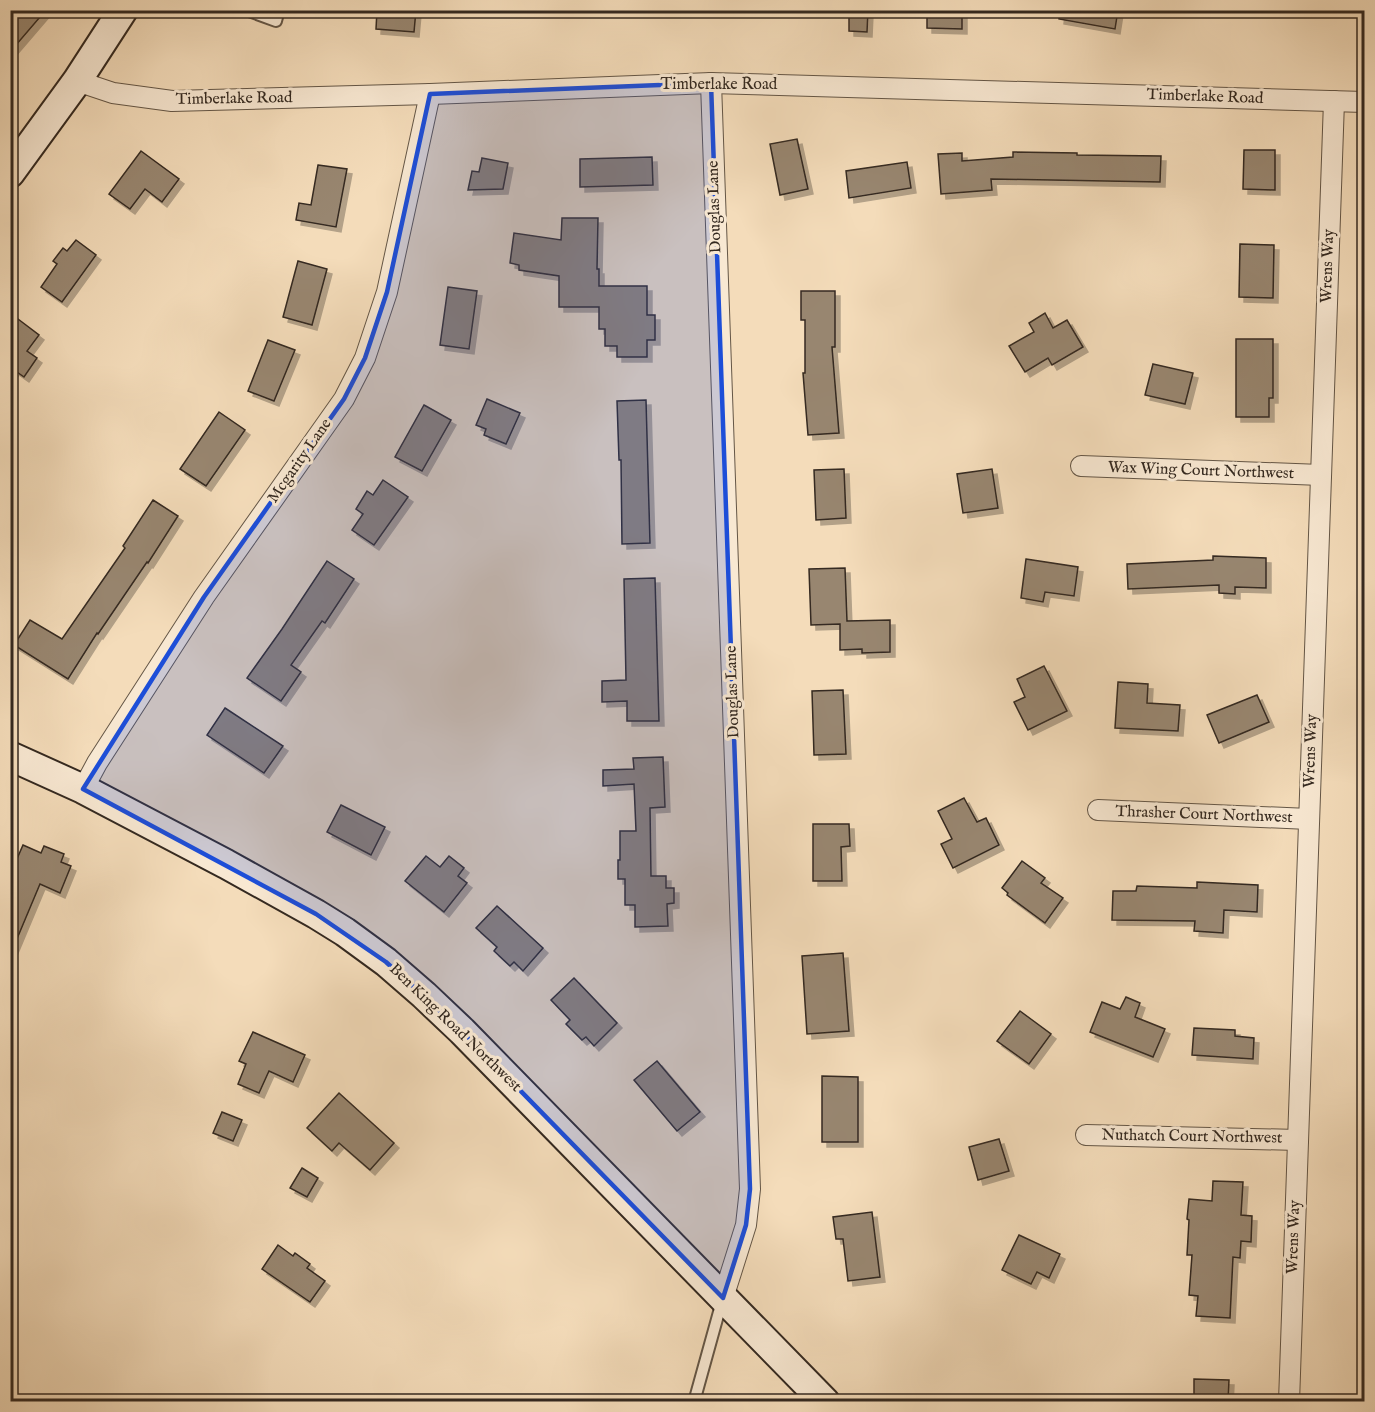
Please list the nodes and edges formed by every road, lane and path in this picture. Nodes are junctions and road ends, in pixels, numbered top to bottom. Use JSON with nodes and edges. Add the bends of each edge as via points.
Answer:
{"nodes":[{"id":1,"x":123,"y":10,"type":"edge"},
{"id":2,"x":246,"y":10,"type":"edge"},
{"id":3,"x":279,"y":10,"type":"edge"},
{"id":4,"x":77,"y":81,"type":"junction"},
{"id":5,"x":711,"y":83,"type":"junction"},
{"id":6,"x":430,"y":94,"type":"junction"},
{"id":7,"x":1334,"y":101,"type":"junction"},
{"id":8,"x":1365,"y":102,"type":"edge"},
{"id":9,"x":10,"y":173,"type":"edge"},
{"id":10,"x":1081,"y":466,"type":"dead end"},
{"id":11,"x":1321,"y":475,"type":"junction"},
{"id":12,"x":10,"y":756,"type":"edge"},
{"id":13,"x":83,"y":789,"type":"junction"},
{"id":14,"x":1098,"y":810,"type":"dead end"},
{"id":15,"x":1309,"y":819,"type":"junction"},
{"id":16,"x":1086,"y":1135,"type":"dead end"},
{"id":17,"x":1298,"y":1140,"type":"junction"},
{"id":18,"x":723,"y":1298,"type":"junction"},
{"id":19,"x":694,"y":1401,"type":"edge"},
{"id":20,"x":825,"y":1401,"type":"edge"},
{"id":21,"x":1289,"y":1401,"type":"edge"}],
"edges":[{"from":1,"to":4,"type":"street"},
{"from":2,"to":3,"type":"lane","via":[[276,21]]},
{"from":4,"to":6,"type":"street","name":"Timberlake Road","via":[[113,93],[172,101]]},
{"from":4,"to":9,"type":"street"},
{"from":5,"to":6,"type":"street","name":"Timberlake Road"},
{"from":5,"to":7,"type":"street","name":"Timberlake Road"},
{"from":5,"to":18,"type":"street","name":"Douglas Lane","via":[[750,1189],[746,1225]]},
{"from":6,"to":13,"type":"street","name":"Mcgarity Lane","via":[[387,292],[365,358],[344,399],[204,597]]},
{"from":7,"to":8,"type":"street","name":"Timberlake Road"},
{"from":7,"to":11,"type":"street","name":"Wrens Way"},
{"from":10,"to":11,"type":"street","name":"Wax Wing Court Northwest"},
{"from":11,"to":15,"type":"street","name":"Wrens Way"},
{"from":12,"to":13,"type":"street","name":"Ben King Road Northwest"},
{"from":13,"to":18,"type":"street","name":"Ben King Road Northwest","via":[[316,914],[386,962],[462,1031]]},
{"from":14,"to":15,"type":"street","name":"Thrasher Court Northwest"},
{"from":15,"to":17,"type":"street","name":"Wrens Way"},
{"from":16,"to":17,"type":"street","name":"Nuthatch Court Northwest"},
{"from":17,"to":21,"type":"street","name":"Wrens Way"},
{"from":18,"to":19,"type":"lane"},
{"from":18,"to":20,"type":"street","name":"Ben King Road Northwest"}]}
